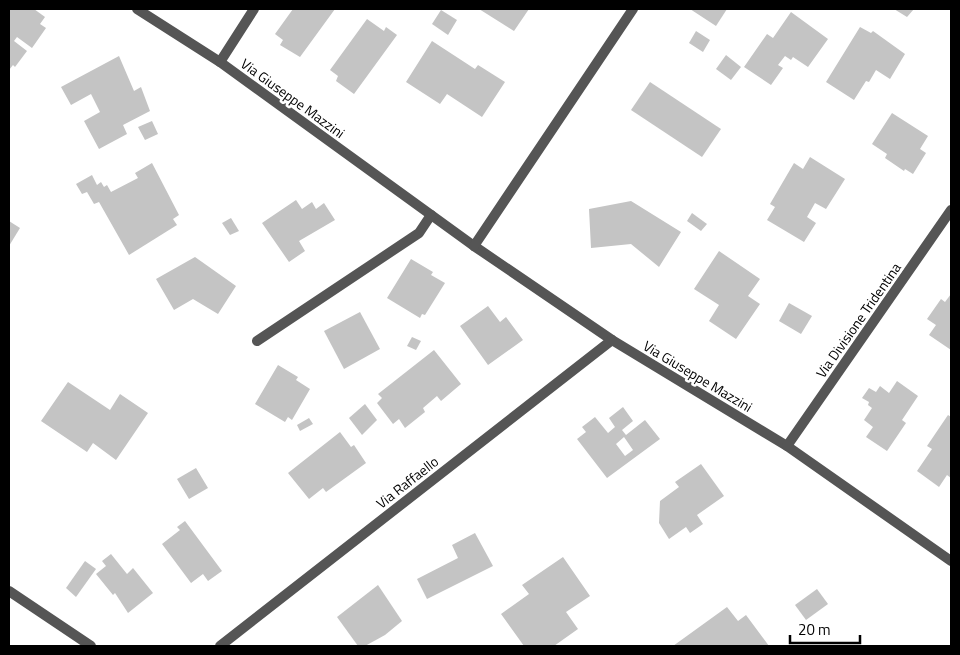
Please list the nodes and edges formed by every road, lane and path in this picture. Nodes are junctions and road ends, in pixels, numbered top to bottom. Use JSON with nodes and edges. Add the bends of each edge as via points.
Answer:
{"nodes":[{"id":1,"x":137,"y":9,"type":"edge"},
{"id":2,"x":254,"y":9,"type":"edge"},
{"id":3,"x":633,"y":9,"type":"edge"},
{"id":4,"x":220,"y":62,"type":"junction"},
{"id":5,"x":951,"y":210,"type":"edge"},
{"id":6,"x":431,"y":214,"type":"junction"},
{"id":7,"x":474,"y":246,"type":"junction"},
{"id":8,"x":612,"y":340,"type":"junction"},
{"id":9,"x":257,"y":341,"type":"dead end"},
{"id":10,"x":787,"y":446,"type":"junction"},
{"id":11,"x":951,"y":561,"type":"edge"},
{"id":12,"x":9,"y":591,"type":"edge"},
{"id":13,"x":91,"y":646,"type":"edge"},
{"id":14,"x":220,"y":646,"type":"edge"}],
"edges":[{"from":1,"to":4,"type":"street","name":"Via Giuseppe Mazzini"},
{"from":2,"to":4,"type":"street"},
{"from":3,"to":7,"type":"street"},
{"from":4,"to":6,"type":"street","name":"Via Giuseppe Mazzini"},
{"from":5,"to":10,"type":"street","name":"Via Divisione Tridentina"},
{"from":6,"to":7,"type":"street","name":"Via Giuseppe Mazzini"},
{"from":6,"to":9,"type":"street","via":[[419,233]]},
{"from":7,"to":8,"type":"street","name":"Via Giuseppe Mazzini"},
{"from":8,"to":10,"type":"street","name":"Via Giuseppe Mazzini"},
{"from":8,"to":14,"type":"street","name":"Via Raffaello"},
{"from":10,"to":11,"type":"street","name":"Via Giuseppe Mazzini"},
{"from":12,"to":13,"type":"street"}]}
